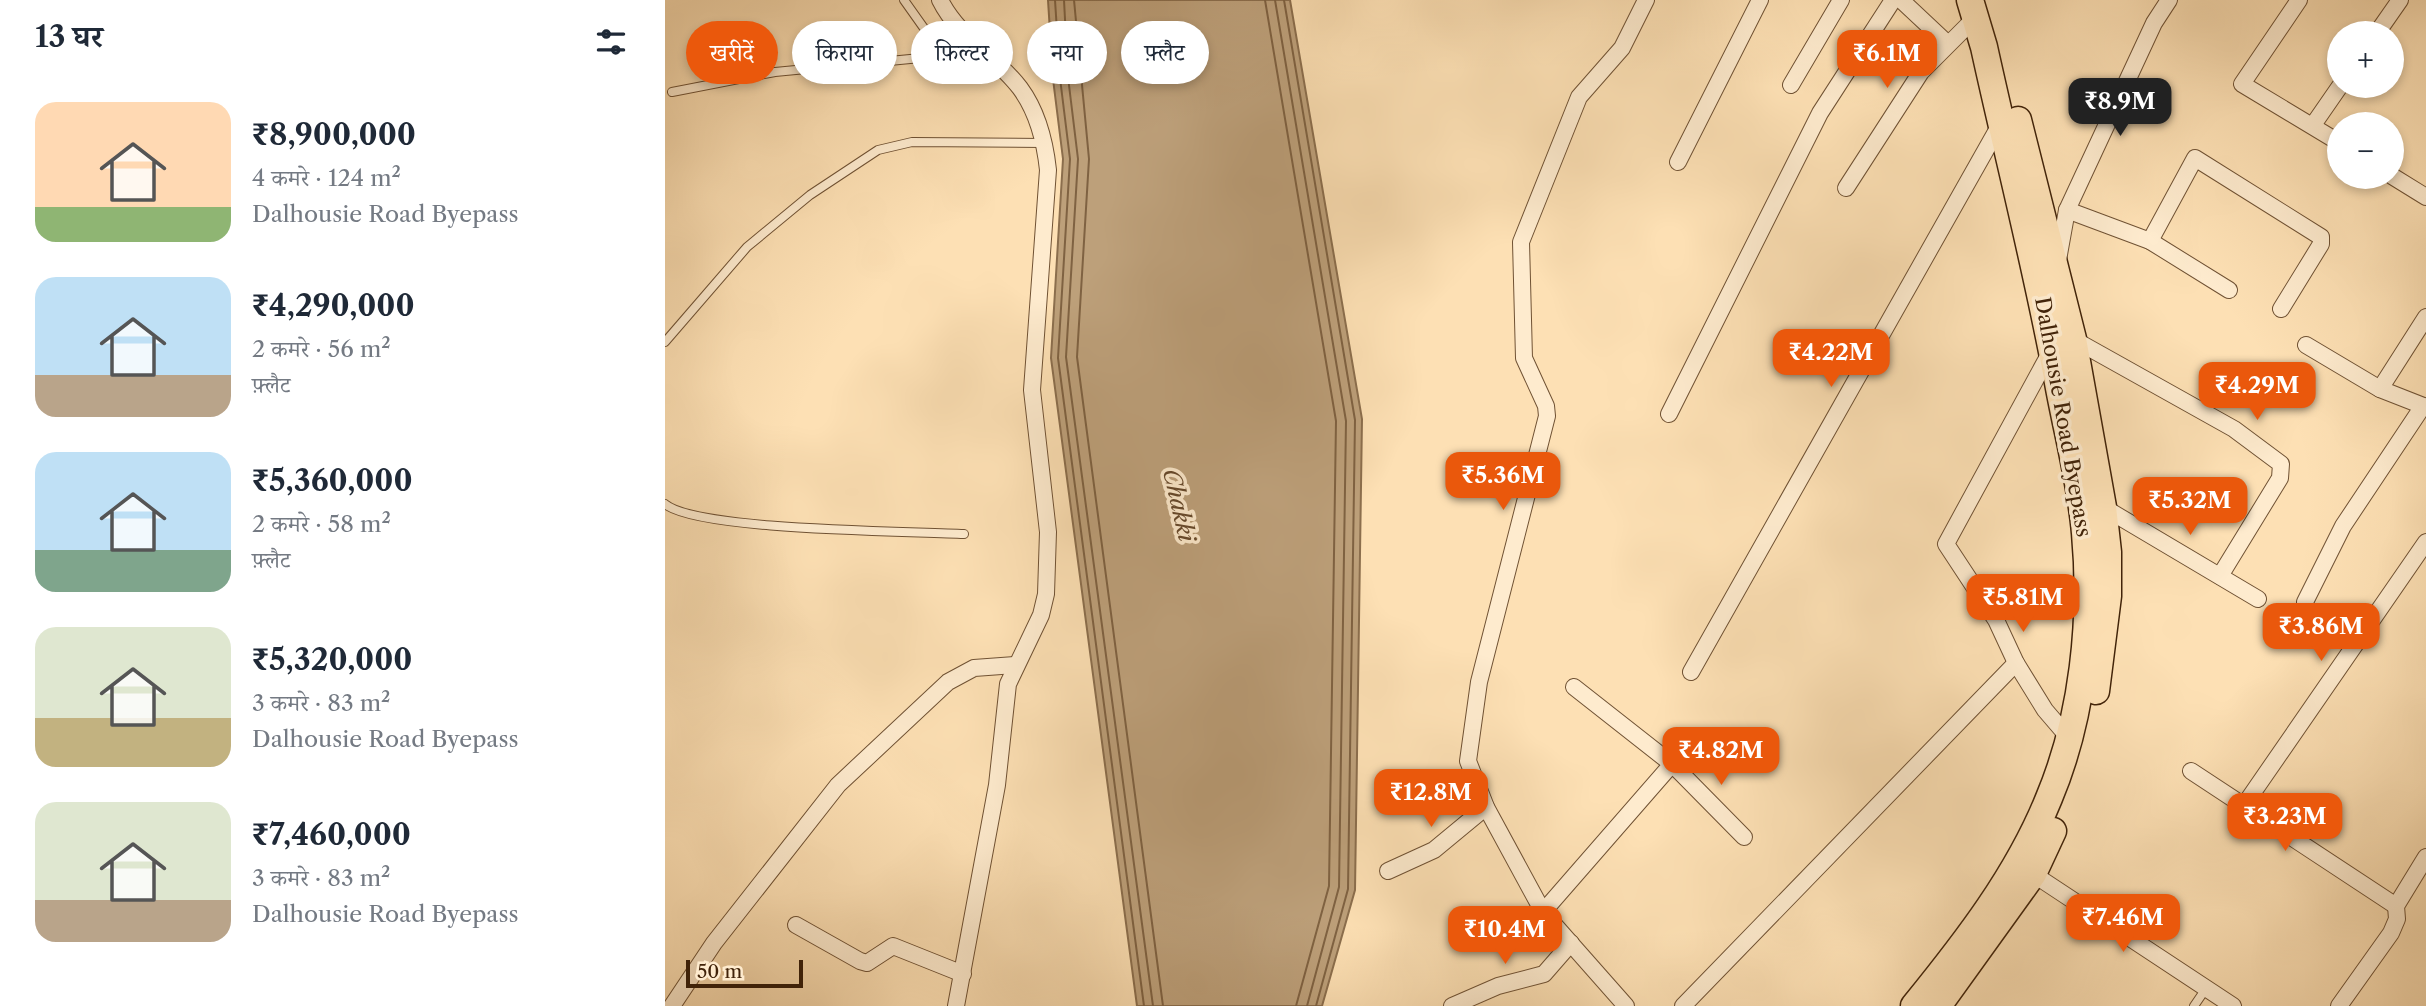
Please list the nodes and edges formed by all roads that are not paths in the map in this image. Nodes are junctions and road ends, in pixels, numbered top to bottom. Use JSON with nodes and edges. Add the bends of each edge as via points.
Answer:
{"nodes":[{"id":1,"x":904,"y":0,"type":"edge"},
{"id":2,"x":940,"y":0,"type":"edge"},
{"id":3,"x":1646,"y":0,"type":"edge"},
{"id":4,"x":1760,"y":0,"type":"edge"},
{"id":5,"x":1841,"y":0,"type":"edge"},
{"id":6,"x":1893,"y":0,"type":"edge"},
{"id":7,"x":1901,"y":0,"type":"edge"},
{"id":8,"x":1950,"y":0,"type":"edge"},
{"id":9,"x":1988,"y":0,"type":"edge"},
{"id":10,"x":2169,"y":0,"type":"edge"},
{"id":11,"x":2299,"y":0,"type":"edge"},
{"id":12,"x":2400,"y":0,"type":"edge"},
{"id":13,"x":1969,"y":12,"type":"edge"},
{"id":14,"x":919,"y":21,"type":"edge"},
{"id":15,"x":952,"y":21,"type":"edge"},
{"id":16,"x":2385,"y":21,"type":"edge"},
{"id":17,"x":1948,"y":44,"type":"junction"},
{"id":18,"x":911,"y":58,"type":"edge"},
{"id":19,"x":1013,"y":82,"type":"edge"},
{"id":20,"x":1791,"y":85,"type":"dead end"},
{"id":21,"x":672,"y":92,"type":"dead end"},
{"id":22,"x":2332,"y":98,"type":"edge"},
{"id":23,"x":2001,"y":123,"type":"junction"},
{"id":24,"x":2313,"y":125,"type":"junction"},
{"id":25,"x":2327,"y":134,"type":"edge"},
{"id":26,"x":1045,"y":143,"type":"junction"},
{"id":27,"x":1678,"y":162,"type":"dead end"},
{"id":28,"x":2404,"y":183,"type":"edge"},
{"id":29,"x":1846,"y":188,"type":"dead end"},
{"id":30,"x":2426,"y":197,"type":"edge"},
{"id":31,"x":2067,"y":210,"type":"junction"},
{"id":32,"x":2150,"y":241,"type":"junction"},
{"id":33,"x":2056,"y":269,"type":"junction"},
{"id":34,"x":2228,"y":290,"type":"dead end"},
{"id":35,"x":2280,"y":309,"type":"dead end"},
{"id":36,"x":2426,"y":317,"type":"edge"},
{"id":37,"x":665,"y":342,"type":"edge"},
{"id":38,"x":2062,"y":344,"type":"junction"},
{"id":39,"x":2307,"y":345,"type":"dead end"},
{"id":40,"x":2380,"y":389,"type":"junction"},
{"id":41,"x":2425,"y":406,"type":"edge"},
{"id":42,"x":1669,"y":414,"type":"dead end"},
{"id":43,"x":665,"y":504,"type":"edge"},
{"id":44,"x":2103,"y":507,"type":"junction"},
{"id":45,"x":964,"y":534,"type":"dead end"},
{"id":46,"x":2426,"y":542,"type":"edge"},
{"id":47,"x":2220,"y":576,"type":"junction"},
{"id":48,"x":2257,"y":599,"type":"dead end"},
{"id":49,"x":2305,"y":602,"type":"dead end"},
{"id":50,"x":2016,"y":663,"type":"junction"},
{"id":51,"x":1015,"y":665,"type":"junction"},
{"id":52,"x":1691,"y":672,"type":"dead end"},
{"id":53,"x":1574,"y":687,"type":"dead end"},
{"id":54,"x":2069,"y":738,"type":"junction"},
{"id":55,"x":1672,"y":764,"type":"junction"},
{"id":56,"x":2191,"y":771,"type":"dead end"},
{"id":57,"x":2245,"y":804,"type":"junction"},
{"id":58,"x":1486,"y":807,"type":"junction"},
{"id":59,"x":1744,"y":837,"type":"dead end"},
{"id":60,"x":2426,"y":857,"type":"edge"},
{"id":61,"x":1388,"y":871,"type":"dead end"},
{"id":62,"x":2033,"y":874,"type":"junction"},
{"id":63,"x":2396,"y":906,"type":"junction"},
{"id":64,"x":1543,"y":912,"type":"junction"},
{"id":65,"x":796,"y":925,"type":"dead end"},
{"id":66,"x":1571,"y":943,"type":"junction"},
{"id":67,"x":963,"y":974,"type":"junction"},
{"id":68,"x":2207,"y":987,"type":"junction"},
{"id":69,"x":672,"y":1006,"type":"edge"},
{"id":70,"x":956,"y":1006,"type":"edge"},
{"id":71,"x":1453,"y":1006,"type":"edge"},
{"id":72,"x":1626,"y":1006,"type":"edge"},
{"id":73,"x":1682,"y":1006,"type":"edge"},
{"id":74,"x":1915,"y":1006,"type":"edge"},
{"id":75,"x":1938,"y":1006,"type":"edge"},
{"id":76,"x":2194,"y":1006,"type":"edge"},
{"id":77,"x":2233,"y":1006,"type":"edge"},
{"id":78,"x":2339,"y":1006,"type":"edge"}],
"edges":[{"from":1,"to":14,"type":"lane"},
{"from":2,"to":15,"type":"street"},
{"from":3,"to":58,"type":"street","via":[[1622,48],[1579,97],[1521,242],[1524,358],[1548,416],[1475,701],[1468,761]]},
{"from":4,"to":27,"type":"street"},
{"from":5,"to":20,"type":"street"},
{"from":6,"to":42,"type":"street","via":[[1821,113]]},
{"from":7,"to":17,"type":"street"},
{"from":8,"to":13,"type":"highway","name":"Dalhousie Road Byepass"},
{"from":9,"to":33,"type":"highway"},
{"from":10,"to":31,"type":"street"},
{"from":11,"to":24,"type":"street","via":[[2242,84]]},
{"from":12,"to":16,"type":"street"},
{"from":13,"to":17,"type":"street"},
{"from":13,"to":23,"type":"highway","name":"Dalhousie Road Byepass","via":[[1984,47]]},
{"from":17,"to":29,"type":"street","via":[[1921,72]]},
{"from":18,"to":21,"type":"lane","via":[[775,72]]},
{"from":19,"to":26,"type":"street"},
{"from":22,"to":24,"type":"street"},
{"from":23,"to":38,"type":"highway","name":"Dalhousie Road Byepass"},
{"from":23,"to":52,"type":"street"},
{"from":24,"to":25,"type":"street"},
{"from":26,"to":37,"type":"lane","via":[[912,142],[878,150],[810,195],[747,247]]},
{"from":26,"to":51,"type":"street","via":[[1048,170],[1032,390],[1048,532],[1046,594],[1041,615]]},
{"from":28,"to":30,"type":"street"},
{"from":31,"to":32,"type":"street"},
{"from":31,"to":33,"type":"street"},
{"from":32,"to":34,"type":"street"},
{"from":32,"to":35,"type":"street","via":[[2195,158],[2321,237]]},
{"from":33,"to":38,"type":"highway"},
{"from":36,"to":40,"type":"street"},
{"from":38,"to":44,"type":"highway"},
{"from":38,"to":47,"type":"street","via":[[2234,429],[2281,464],[2280,478]]},
{"from":38,"to":50,"type":"street","via":[[1946,544],[1996,620]]},
{"from":38,"to":54,"type":"highway","name":"Dalhousie Road Byepass","via":[[2088,571],[2083,663]]},
{"from":39,"to":40,"type":"street"},
{"from":40,"to":41,"type":"street"},
{"from":41,"to":49,"type":"street","via":[[2343,526]]},
{"from":43,"to":45,"type":"lane","via":[[696,517]]},
{"from":44,"to":47,"type":"street"},
{"from":44,"to":62,"type":"highway","via":[[2108,596],[2096,694],[2064,807]]},
{"from":46,"to":57,"type":"street"},
{"from":47,"to":48,"type":"street"},
{"from":50,"to":54,"type":"street"},
{"from":50,"to":73,"type":"street"},
{"from":51,"to":67,"type":"street","via":[[1008,684],[997,785]]},
{"from":51,"to":69,"type":"street","via":[[974,668],[948,681],[838,785],[714,943]]},
{"from":53,"to":55,"type":"street"},
{"from":54,"to":74,"type":"highway","name":"Dalhousie Road Byepass","via":[[2049,799],[2025,849]]},
{"from":55,"to":59,"type":"street"},
{"from":55,"to":64,"type":"street"},
{"from":56,"to":57,"type":"street"},
{"from":57,"to":63,"type":"street"},
{"from":58,"to":61,"type":"street","via":[[1434,850]]},
{"from":58,"to":64,"type":"street"},
{"from":60,"to":63,"type":"street"},
{"from":62,"to":68,"type":"street"},
{"from":62,"to":75,"type":"highway"},
{"from":63,"to":78,"type":"street","via":[[2391,933]]},
{"from":64,"to":66,"type":"street"},
{"from":65,"to":67,"type":"street","via":[[860,961],[873,961],[893,946]]},
{"from":66,"to":71,"type":"street","via":[[1544,974],[1498,986]]},
{"from":66,"to":72,"type":"street"},
{"from":67,"to":70,"type":"street"},
{"from":68,"to":76,"type":"lane"},
{"from":68,"to":77,"type":"street"}]}
